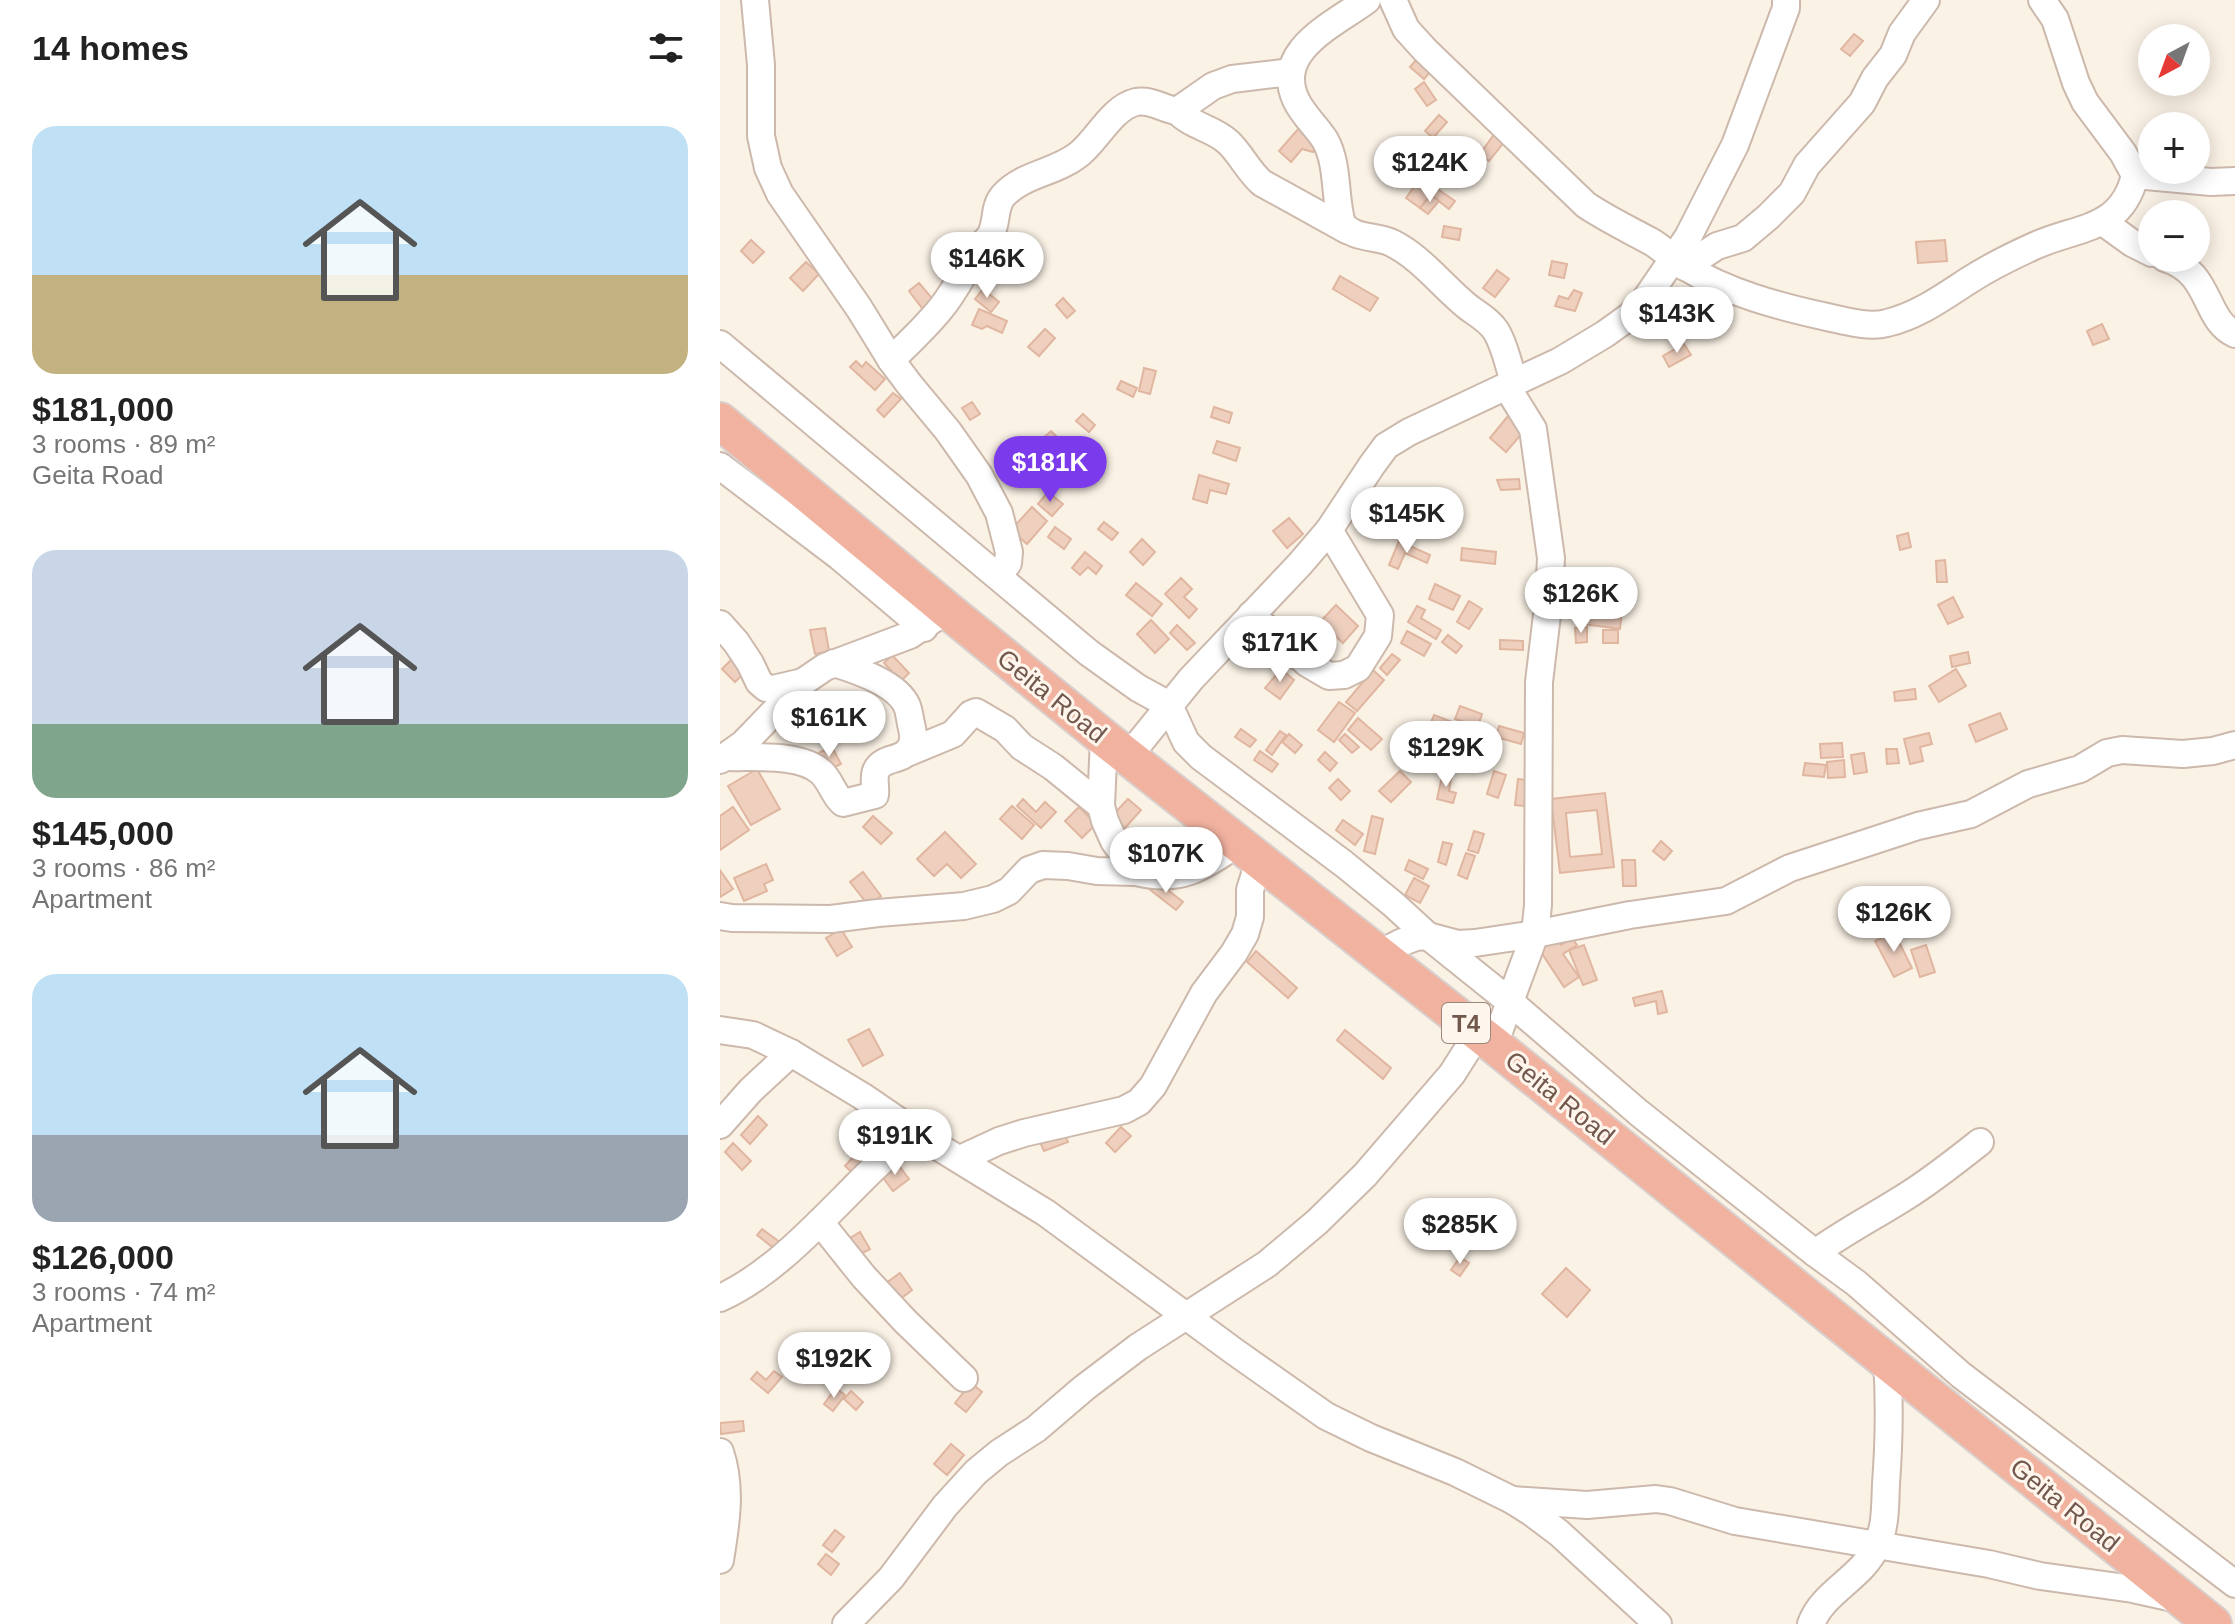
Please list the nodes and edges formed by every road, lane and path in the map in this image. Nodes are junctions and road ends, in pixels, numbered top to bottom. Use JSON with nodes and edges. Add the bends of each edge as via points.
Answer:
{"nodes":[{"id":1,"x":755,"y":0,"type":"edge"},
{"id":2,"x":1367,"y":0,"type":"edge"},
{"id":3,"x":1393,"y":0,"type":"edge"},
{"id":4,"x":1786,"y":0,"type":"edge"},
{"id":5,"x":1926,"y":0,"type":"edge"},
{"id":6,"x":2042,"y":0,"type":"edge"},
{"id":7,"x":1291,"y":72,"type":"junction"},
{"id":8,"x":1177,"y":111,"type":"junction"},
{"id":9,"x":2135,"y":175,"type":"junction"},
{"id":10,"x":2235,"y":181,"type":"edge"},
{"id":11,"x":2103,"y":222,"type":"junction"},
{"id":12,"x":1347,"y":230,"type":"junction"},
{"id":13,"x":2138,"y":246,"type":"edge"},
{"id":14,"x":1680,"y":263,"type":"junction"},
{"id":15,"x":2191,"y":272,"type":"edge"},
{"id":16,"x":2235,"y":334,"type":"edge"},
{"id":17,"x":720,"y":344,"type":"edge"},
{"id":18,"x":891,"y":360,"type":"junction"},
{"id":19,"x":1510,"y":385,"type":"junction"},
{"id":20,"x":720,"y":421,"type":"edge"},
{"id":21,"x":721,"y":476,"type":"edge"},
{"id":22,"x":1329,"y":530,"type":"junction"},
{"id":23,"x":998,"y":576,"type":"junction"},
{"id":24,"x":1251,"y":615,"type":"junction"},
{"id":25,"x":936,"y":619,"type":"junction"},
{"id":26,"x":720,"y":624,"type":"edge"},
{"id":27,"x":834,"y":663,"type":"junction"},
{"id":28,"x":803,"y":682,"type":"junction"},
{"id":29,"x":1169,"y":705,"type":"junction"},
{"id":30,"x":2235,"y":745,"type":"edge"},
{"id":31,"x":1116,"y":747,"type":"junction"},
{"id":32,"x":907,"y":753,"type":"junction"},
{"id":33,"x":724,"y":758,"type":"edge"},
{"id":34,"x":1101,"y":806,"type":"junction"},
{"id":35,"x":1247,"y":852,"type":"junction"},
{"id":36,"x":1136,"y":872,"type":"junction"},
{"id":37,"x":720,"y":916,"type":"edge"},
{"id":38,"x":1535,"y":934,"type":"junction"},
{"id":39,"x":1428,"y":936,"type":"junction"},
{"id":40,"x":1377,"y":955,"type":"junction"},
{"id":41,"x":1509,"y":1001,"type":"junction"},
{"id":42,"x":720,"y":1030,"type":"edge"},
{"id":43,"x":1486,"y":1039,"type":"junction"},
{"id":44,"x":791,"y":1053,"type":"junction"},
{"id":45,"x":720,"y":1125,"type":"edge"},
{"id":46,"x":919,"y":1135,"type":"junction"},
{"id":47,"x":1980,"y":1142,"type":"dead end"},
{"id":48,"x":960,"y":1159,"type":"junction"},
{"id":49,"x":820,"y":1222,"type":"junction"},
{"id":50,"x":1815,"y":1253,"type":"junction"},
{"id":51,"x":720,"y":1298,"type":"edge"},
{"id":52,"x":1184,"y":1316,"type":"junction"},
{"id":53,"x":1887,"y":1361,"type":"junction"},
{"id":54,"x":964,"y":1378,"type":"dead end"},
{"id":55,"x":720,"y":1452,"type":"edge"},
{"id":56,"x":1512,"y":1500,"type":"junction"},
{"id":57,"x":1877,"y":1545,"type":"junction"},
{"id":58,"x":720,"y":1560,"type":"edge"},
{"id":59,"x":2235,"y":1584,"type":"edge"},
{"id":60,"x":2182,"y":1599,"type":"junction"},
{"id":61,"x":846,"y":1624,"type":"edge"},
{"id":62,"x":1658,"y":1624,"type":"edge"},
{"id":63,"x":1811,"y":1624,"type":"edge"},
{"id":64,"x":2213,"y":1624,"type":"edge"}],
"edges":[{"from":1,"to":18,"type":"street","via":[[761,136],[768,168]]},
{"from":2,"to":7,"type":"street","via":[[1308,43]]},
{"from":3,"to":14,"type":"street","via":[[1406,29],[1425,50],[1586,205]]},
{"from":4,"to":14,"type":"street","via":[[1735,145]]},
{"from":5,"to":14,"type":"street","via":[[1862,103],[1807,165],[1792,193],[1743,238]]},
{"from":6,"to":9,"type":"street","via":[[2055,19],[2085,102]]},
{"from":7,"to":8,"type":"street","via":[[1232,79]]},
{"from":7,"to":12,"type":"street","via":[[1296,100],[1330,155]]},
{"from":8,"to":12,"type":"street","via":[[1229,143],[1262,183]]},
{"from":8,"to":18,"type":"street","via":[[1146,102],[1130,104],[1076,157],[1005,193],[995,210],[991,235],[957,287]]},
{"from":9,"to":10,"type":"street"},
{"from":9,"to":11,"type":"street","via":[[2126,199]]},
{"from":11,"to":13,"type":"street"},
{"from":11,"to":14,"type":"street","via":[[2031,248],[1925,309],[1883,325],[1781,307]]},
{"from":12,"to":19,"type":"street","via":[[1400,248],[1483,317],[1495,330]]},
{"from":14,"to":19,"type":"street","via":[[1630,316],[1605,334]]},
{"from":15,"to":16,"type":"street","via":[[2225,330]]},
{"from":17,"to":23,"type":"street"},
{"from":18,"to":23,"type":"street","via":[[956,442],[999,513],[1010,558]]},
{"from":19,"to":22,"type":"street","via":[[1386,446]]},
{"from":19,"to":38,"type":"street","via":[[1533,429],[1551,558],[1539,682]]},
{"from":20,"to":25,"type":"highway","name":"Geita Road","number":"T4"},
{"from":21,"to":25,"type":"street"},
{"from":22,"to":24,"type":"street"},
{"from":22,"to":24,"type":"street","via":[[1380,615],[1378,636],[1358,668],[1329,676]]},
{"from":23,"to":29,"type":"street","via":[[1110,669]]},
{"from":24,"to":29,"type":"street"},
{"from":25,"to":27,"type":"street","via":[[890,644]]},
{"from":25,"to":31,"type":"highway","name":"Geita Road","number":"T4"},
{"from":26,"to":28,"type":"street","via":[[766,688]]},
{"from":27,"to":28,"type":"street"},
{"from":27,"to":32,"type":"street","via":[[876,679],[907,705],[913,734]]},
{"from":28,"to":33,"type":"street"},
{"from":29,"to":31,"type":"street"},
{"from":29,"to":39,"type":"street","via":[[1186,742],[1201,757],[1344,864]]},
{"from":30,"to":38,"type":"street","via":[[2183,754],[2107,753],[2080,769],[2028,784],[1971,814],[1790,868],[1726,901]]},
{"from":31,"to":34,"type":"street"},
{"from":31,"to":35,"type":"highway","name":"Geita Road","number":"T4"},
{"from":32,"to":33,"type":"street","via":[[878,768],[875,795],[846,803],[808,763]]},
{"from":32,"to":34,"type":"street","via":[[953,734],[976,712]]},
{"from":34,"to":36,"type":"street","via":[[1114,841]]},
{"from":35,"to":36,"type":"street","via":[[1189,872]]},
{"from":35,"to":40,"type":"highway","name":"Geita Road","number":"T4"},
{"from":35,"to":48,"type":"street","via":[[1250,917],[1245,934],[1139,1102],[1024,1133]]},
{"from":36,"to":37,"type":"street","via":[[1043,865],[1029,870],[1009,891],[964,906],[831,919]]},
{"from":38,"to":39,"type":"street","via":[[1458,944]]},
{"from":38,"to":41,"type":"street"},
{"from":39,"to":40,"type":"street"},
{"from":39,"to":41,"type":"street"},
{"from":40,"to":43,"type":"highway","name":"Geita Road","number":"T4"},
{"from":41,"to":43,"type":"street"},
{"from":41,"to":50,"type":"street"},
{"from":42,"to":44,"type":"street","via":[[753,1035]]},
{"from":43,"to":52,"type":"street","via":[[1317,1222],[1267,1264]]},
{"from":43,"to":53,"type":"highway","name":"Geita Road","number":"T4"},
{"from":44,"to":45,"type":"street"},
{"from":44,"to":46,"type":"street"},
{"from":46,"to":48,"type":"street"},
{"from":46,"to":49,"type":"street","via":[[885,1157]]},
{"from":47,"to":50,"type":"street","via":[[1904,1198]]},
{"from":48,"to":52,"type":"street","via":[[1046,1213]]},
{"from":49,"to":51,"type":"street","via":[[752,1279]]},
{"from":49,"to":54,"type":"street","via":[[864,1277]]},
{"from":50,"to":59,"type":"street","via":[[1973,1385]]},
{"from":52,"to":56,"type":"street","via":[[1326,1416]]},
{"from":52,"to":61,"type":"street","via":[[976,1472],[891,1578]]},
{"from":53,"to":57,"type":"street","via":[[1888,1459]]},
{"from":53,"to":60,"type":"highway","name":"Geita Road","number":"T4"},
{"from":55,"to":58,"type":"street","via":[[727,1494]]},
{"from":56,"to":57,"type":"street","via":[[1587,1505],[1656,1499],[1735,1521]]},
{"from":56,"to":62,"type":"street","via":[[1559,1533]]},
{"from":57,"to":60,"type":"street"},
{"from":57,"to":63,"type":"street","via":[[1861,1568],[1825,1600]]},
{"from":60,"to":64,"type":"highway","name":"Geita Road","number":"T4"}]}
